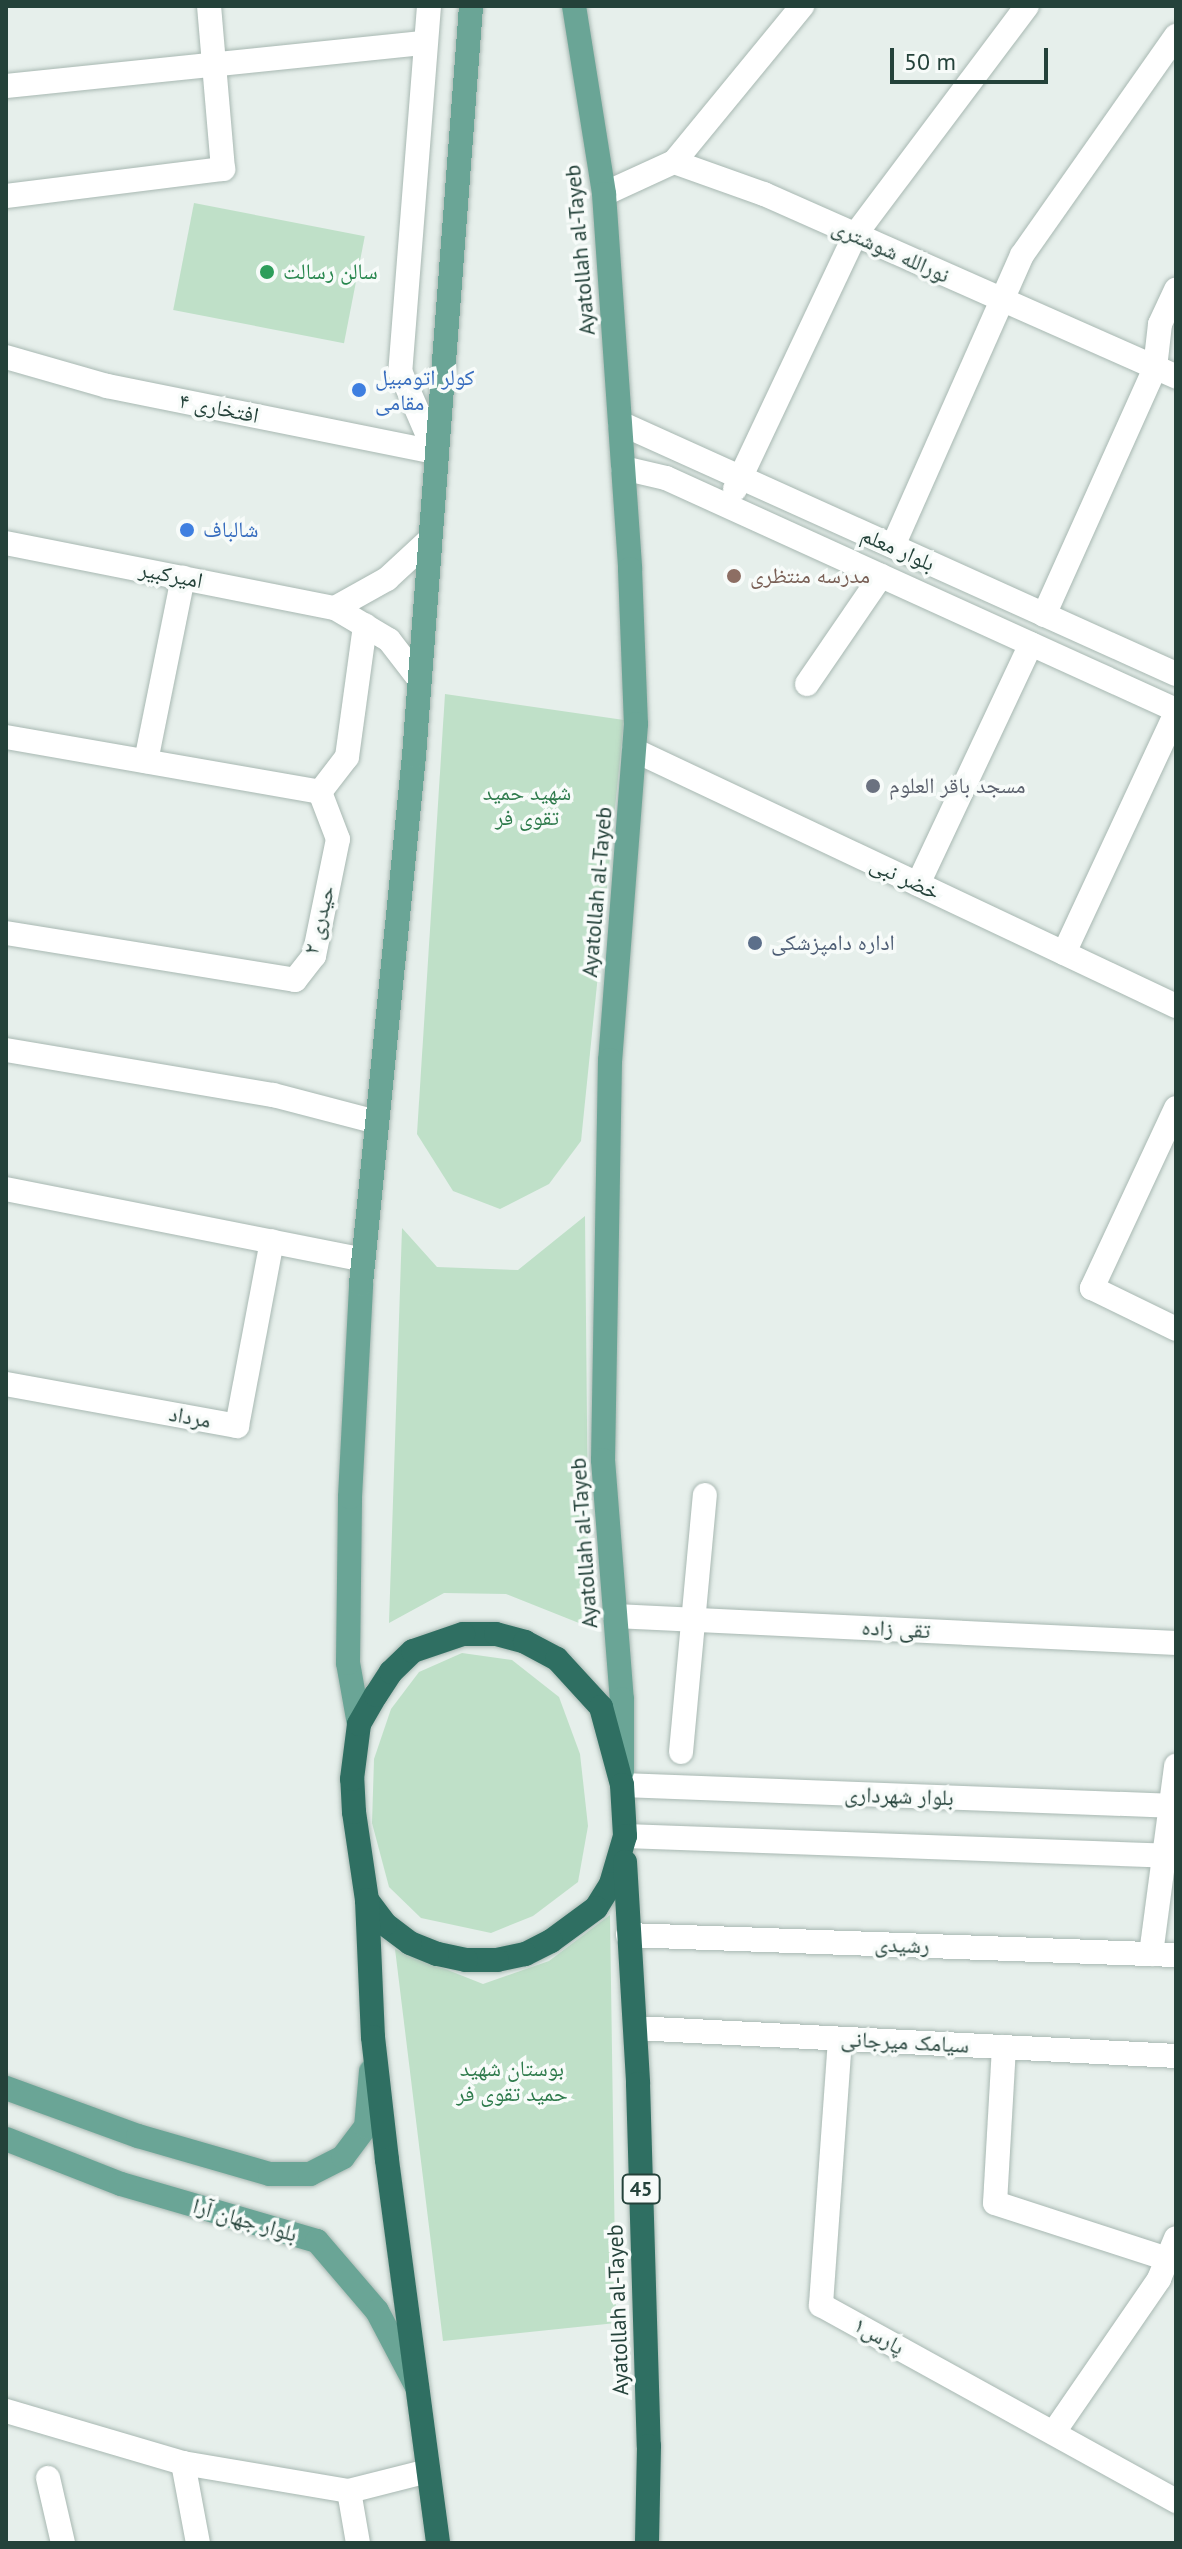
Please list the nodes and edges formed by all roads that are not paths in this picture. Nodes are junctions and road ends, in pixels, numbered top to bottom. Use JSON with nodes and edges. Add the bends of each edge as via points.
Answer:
{"nodes":[{"id":1,"x":209,"y":6,"type":"edge"},
{"id":2,"x":429,"y":6,"type":"edge"},
{"id":3,"x":471,"y":6,"type":"edge"},
{"id":4,"x":802,"y":6,"type":"edge"},
{"id":5,"x":1027,"y":6,"type":"edge"},
{"id":6,"x":573,"y":9,"type":"edge"},
{"id":7,"x":1176,"y":36,"type":"edge"},
{"id":8,"x":425,"y":43,"type":"junction"},
{"id":9,"x":214,"y":65,"type":"junction"},
{"id":10,"x":6,"y":86,"type":"edge"},
{"id":11,"x":674,"y":162,"type":"junction"},
{"id":12,"x":604,"y":194,"type":"junction"},
{"id":13,"x":6,"y":196,"type":"edge"},
{"id":14,"x":855,"y":235,"type":"junction"},
{"id":15,"x":1176,"y":289,"type":"edge"},
{"id":16,"x":1004,"y":301,"type":"junction"},
{"id":17,"x":6,"y":357,"type":"edge"},
{"id":18,"x":1165,"y":372,"type":"edge"},
{"id":19,"x":620,"y":423,"type":"junction"},
{"id":20,"x":435,"y":452,"type":"junction"},
{"id":21,"x":623,"y":468,"type":"junction"},
{"id":22,"x":741,"y":478,"type":"junction"},
{"id":23,"x":728,"y":506,"type":"junction"},
{"id":24,"x":428,"y":541,"type":"junction"},
{"id":25,"x":6,"y":543,"type":"edge"},
{"id":26,"x":893,"y":546,"type":"junction"},
{"id":27,"x":881,"y":576,"type":"junction"},
{"id":28,"x":183,"y":578,"type":"junction"},
{"id":29,"x":335,"y":608,"type":"junction"},
{"id":30,"x":1044,"y":615,"type":"junction"},
{"id":31,"x":365,"y":625,"type":"junction"},
{"id":32,"x":1031,"y":644,"type":"junction"},
{"id":33,"x":1176,"y":674,"type":"edge"},
{"id":34,"x":419,"y":679,"type":"junction"},
{"id":35,"x":807,"y":684,"type":"dead end"},
{"id":36,"x":1176,"y":712,"type":"edge"},
{"id":37,"x":6,"y":737,"type":"edge"},
{"id":38,"x":634,"y":750,"type":"junction"},
{"id":39,"x":146,"y":761,"type":"junction"},
{"id":40,"x":320,"y":792,"type":"junction"},
{"id":41,"x":918,"y":884,"type":"junction"},
{"id":42,"x":6,"y":933,"type":"edge"},
{"id":43,"x":1064,"y":953,"type":"junction"},
{"id":44,"x":1176,"y":1006,"type":"edge"},
{"id":45,"x":6,"y":1050,"type":"edge"},
{"id":46,"x":1176,"y":1108,"type":"edge"},
{"id":47,"x":377,"y":1122,"type":"junction"},
{"id":48,"x":6,"y":1189,"type":"edge"},
{"id":49,"x":272,"y":1241,"type":"junction"},
{"id":50,"x":363,"y":1260,"type":"junction"},
{"id":51,"x":1176,"y":1329,"type":"edge"},
{"id":52,"x":6,"y":1384,"type":"edge"},
{"id":53,"x":705,"y":1495,"type":"dead end"},
{"id":54,"x":615,"y":1616,"type":"junction"},
{"id":55,"x":694,"y":1619,"type":"junction"},
{"id":56,"x":1176,"y":1643,"type":"edge"},
{"id":57,"x":359,"y":1724,"type":"junction"},
{"id":58,"x":681,"y":1752,"type":"dead end"},
{"id":59,"x":1176,"y":1766,"type":"edge"},
{"id":60,"x":622,"y":1785,"type":"junction"},
{"id":61,"x":1174,"y":1806,"type":"edge"},
{"id":62,"x":625,"y":1836,"type":"junction"},
{"id":63,"x":1170,"y":1855,"type":"edge"},
{"id":64,"x":367,"y":1900,"type":"junction"},
{"id":65,"x":628,"y":1935,"type":"junction"},
{"id":66,"x":1151,"y":1954,"type":"junction"},
{"id":67,"x":1176,"y":1955,"type":"edge"},
{"id":68,"x":635,"y":2028,"type":"junction"},
{"id":69,"x":373,"y":2037,"type":"junction"},
{"id":70,"x":840,"y":2039,"type":"junction"},
{"id":71,"x":1004,"y":2047,"type":"junction"},
{"id":72,"x":1176,"y":2056,"type":"edge"},
{"id":73,"x":6,"y":2088,"type":"edge"},
{"id":74,"x":6,"y":2139,"type":"edge"},
{"id":75,"x":1172,"y":2249,"type":"edge"},
{"id":76,"x":417,"y":2387,"type":"junction"},
{"id":77,"x":6,"y":2411,"type":"edge"},
{"id":78,"x":1054,"y":2432,"type":"junction"},
{"id":79,"x":183,"y":2463,"type":"junction"},
{"id":80,"x":428,"y":2471,"type":"junction"},
{"id":81,"x":48,"y":2478,"type":"dead end"},
{"id":82,"x":349,"y":2491,"type":"junction"},
{"id":83,"x":1174,"y":2496,"type":"edge"},
{"id":84,"x":63,"y":2543,"type":"edge"},
{"id":85,"x":198,"y":2543,"type":"edge"},
{"id":86,"x":358,"y":2543,"type":"edge"},
{"id":87,"x":438,"y":2543,"type":"edge"},
{"id":88,"x":647,"y":2543,"type":"edge"}],
"edges":[{"from":1,"to":9,"type":"street"},
{"from":2,"to":8,"type":"street"},
{"from":3,"to":20,"type":"main road"},
{"from":4,"to":11,"type":"street"},
{"from":5,"to":14,"type":"street"},
{"from":6,"to":12,"type":"main road","name":"Ayatollah al-Tayeb"},
{"from":7,"to":16,"type":"street","via":[[1022,255]]},
{"from":8,"to":9,"type":"street"},
{"from":8,"to":20,"type":"street","via":[[400,371]]},
{"from":9,"to":10,"type":"street"},
{"from":9,"to":13,"type":"street","via":[[223,169]]},
{"from":11,"to":12,"type":"street"},
{"from":11,"to":14,"type":"street","name":"نورالله شوشتری"},
{"from":12,"to":19,"type":"main road","name":"Ayatollah al-Tayeb"},
{"from":14,"to":16,"type":"street","name":"نورالله شوشتری"},
{"from":14,"to":22,"type":"street"},
{"from":15,"to":18,"type":"street","via":[[1160,324]]},
{"from":16,"to":18,"type":"street","name":"نورالله شوشتری"},
{"from":16,"to":26,"type":"street"},
{"from":17,"to":20,"type":"street","name":"افتخاری ۴","via":[[107,386]]},
{"from":18,"to":30,"type":"street"},
{"from":19,"to":21,"type":"main road","name":"Ayatollah al-Tayeb"},
{"from":19,"to":22,"type":"street","name":"بلوار معلم"},
{"from":20,"to":24,"type":"main road"},
{"from":21,"to":23,"type":"street","name":"بلوار معلم","via":[[666,478]]},
{"from":21,"to":38,"type":"main road","name":"Ayatollah al-Tayeb"},
{"from":22,"to":23,"type":"street"},
{"from":22,"to":26,"type":"street","name":"بلوار معلم"},
{"from":23,"to":27,"type":"street","name":"بلوار معلم"},
{"from":24,"to":29,"type":"street","via":[[387,579]]},
{"from":24,"to":34,"type":"main road"},
{"from":25,"to":28,"type":"street","name":"امیرکبیر"},
{"from":26,"to":30,"type":"street","name":"بلوار معلم"},
{"from":27,"to":32,"type":"street","name":"بلوار معلم"},
{"from":27,"to":35,"type":"street"},
{"from":28,"to":29,"type":"street","name":"امیرکبیر"},
{"from":28,"to":39,"type":"street"},
{"from":29,"to":31,"type":"street","name":"امیرکبیر"},
{"from":30,"to":33,"type":"street","name":"بلوار معلم"},
{"from":31,"to":34,"type":"street","name":"امیرکبیر","via":[[389,640]]},
{"from":31,"to":40,"type":"street","via":[[347,757]]},
{"from":32,"to":36,"type":"street","name":"بلوار معلم"},
{"from":32,"to":41,"type":"street"},
{"from":34,"to":47,"type":"main road"},
{"from":36,"to":43,"type":"street"},
{"from":37,"to":39,"type":"street"},
{"from":38,"to":41,"type":"street","name":"خضر نبی"},
{"from":38,"to":54,"type":"main road","name":"Ayatollah al-Tayeb","via":[[609,1074],[603,1460]]},
{"from":39,"to":40,"type":"street"},
{"from":40,"to":42,"type":"street","name":"حیدری ۲","via":[[338,839],[314,956],[295,980]]},
{"from":41,"to":43,"type":"street","name":"خضر نبی"},
{"from":43,"to":44,"type":"street","name":"خضر نبی"},
{"from":45,"to":47,"type":"street","via":[[273,1095]]},
{"from":46,"to":51,"type":"street","via":[[1092,1288]]},
{"from":47,"to":50,"type":"main road"},
{"from":48,"to":49,"type":"street"},
{"from":49,"to":50,"type":"street"},
{"from":49,"to":52,"type":"street","name":"مرداد","via":[[237,1426]]},
{"from":50,"to":57,"type":"main road","via":[[350,1497],[348,1663]]},
{"from":53,"to":55,"type":"street"},
{"from":54,"to":55,"type":"street","name":"تقی زاده"},
{"from":54,"to":60,"type":"main road","name":"Ayatollah al-Tayeb"},
{"from":55,"to":56,"type":"street","name":"تقی زاده"},
{"from":55,"to":58,"type":"street"},
{"from":57,"to":60,"type":"highway","name":"Ayatollah al-Tayeb","via":[[391,1672],[413,1651],[463,1634],[496,1634],[557,1659],[585,1686],[601,1707]]},
{"from":57,"to":64,"type":"highway","via":[[352,1779]]},
{"from":59,"to":61,"type":"street"},
{"from":60,"to":61,"type":"street","name":"بلوار شهرداری"},
{"from":60,"to":62,"type":"highway","name":"Ayatollah al-Tayeb"},
{"from":61,"to":63,"type":"street"},
{"from":62,"to":63,"type":"street"},
{"from":62,"to":64,"type":"highway","via":[[611,1884],[596,1908],[525,1954],[466,1960],[437,1954],[385,1924]]},
{"from":62,"to":65,"type":"highway","name":"Ayatollah al-Tayeb","number":"45"},
{"from":63,"to":66,"type":"street"},
{"from":64,"to":69,"type":"highway"},
{"from":65,"to":66,"type":"street","name":"رشیدی"},
{"from":65,"to":68,"type":"highway","name":"Ayatollah al-Tayeb","number":"45"},
{"from":66,"to":67,"type":"street","name":"رشیدی"},
{"from":68,"to":70,"type":"street","name":"سیامک میرجانی"},
{"from":68,"to":88,"type":"highway","name":"Ayatollah al-Tayeb","number":"45","via":[[649,2446]]},
{"from":69,"to":73,"type":"main road","via":[[366,2127],[343,2157],[310,2174],[270,2174],[138,2136]]},
{"from":69,"to":76,"type":"highway"},
{"from":70,"to":71,"type":"street","name":"سیامک میرجانی"},
{"from":70,"to":78,"type":"street","name":"پارس۱","via":[[821,2305]]},
{"from":71,"to":72,"type":"street","name":"سیامک میرجانی"},
{"from":71,"to":75,"type":"street","via":[[995,2203]]},
{"from":74,"to":76,"type":"main road","name":"بلوار جهان آرا","via":[[121,2184],[317,2241],[377,2311]]},
{"from":75,"to":78,"type":"street","via":[[1159,2279]]},
{"from":76,"to":80,"type":"highway"},
{"from":77,"to":79,"type":"street"},
{"from":78,"to":83,"type":"street","name":"پارس۱"},
{"from":79,"to":82,"type":"street"},
{"from":79,"to":85,"type":"street"},
{"from":80,"to":82,"type":"street"},
{"from":80,"to":87,"type":"highway"},
{"from":81,"to":84,"type":"street"},
{"from":82,"to":86,"type":"street"}]}
